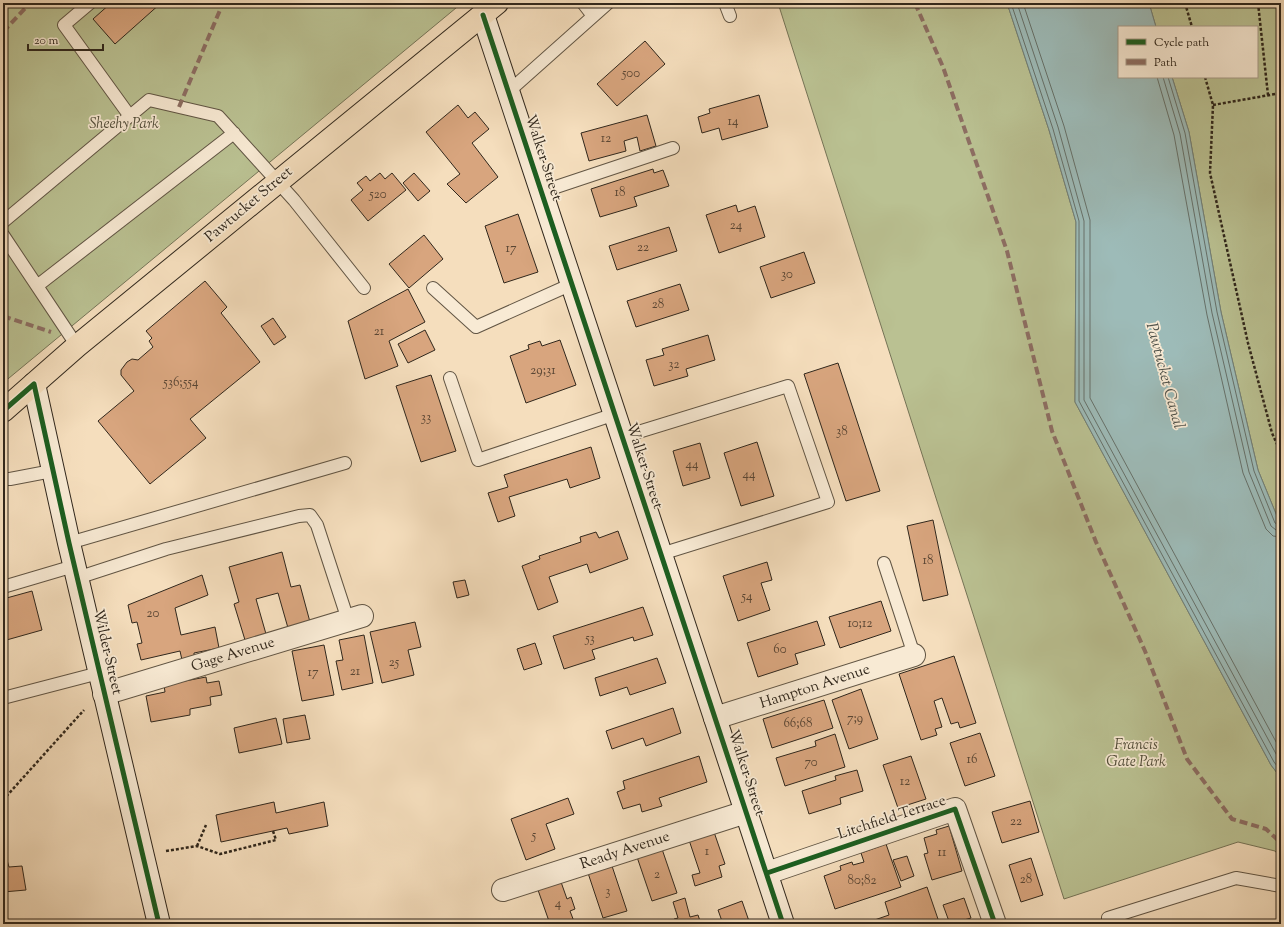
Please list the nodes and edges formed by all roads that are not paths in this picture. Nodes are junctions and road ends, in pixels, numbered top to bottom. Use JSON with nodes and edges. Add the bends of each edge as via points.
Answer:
{"nodes":[{"id":1,"x":90,"y":3,"type":"edge"},
{"id":2,"x":583,"y":3,"type":"edge"},
{"id":3,"x":608,"y":3,"type":"edge"},
{"id":4,"x":725,"y":3,"type":"edge"},
{"id":5,"x":490,"y":9,"type":"edge"},
{"id":6,"x":593,"y":16,"type":"junction"},
{"id":7,"x":730,"y":16,"type":"dead end"},
{"id":8,"x":508,"y":92,"type":"junction"},
{"id":9,"x":129,"y":116,"type":"junction"},
{"id":10,"x":234,"y":133,"type":"junction"},
{"id":11,"x":674,"y":148,"type":"dead end"},
{"id":12,"x":276,"y":182,"type":"junction"},
{"id":13,"x":541,"y":192,"type":"junction"},
{"id":14,"x":3,"y":222,"type":"edge"},
{"id":15,"x":3,"y":235,"type":"edge"},
{"id":16,"x":572,"y":284,"type":"junction"},
{"id":17,"x":37,"y":286,"type":"junction"},
{"id":18,"x":364,"y":288,"type":"dead end"},
{"id":19,"x":433,"y":288,"type":"dead end"},
{"id":20,"x":77,"y":346,"type":"junction"},
{"id":21,"x":450,"y":378,"type":"dead end"},
{"id":22,"x":34,"y":384,"type":"junction"},
{"id":23,"x":3,"y":411,"type":"edge"},
{"id":24,"x":615,"y":414,"type":"junction"},
{"id":25,"x":622,"y":437,"type":"junction"},
{"id":26,"x":345,"y":463,"type":"dead end"},
{"id":27,"x":52,"y":471,"type":"junction"},
{"id":28,"x":3,"y":478,"type":"edge"},
{"id":29,"x":69,"y":543,"type":"junction"},
{"id":30,"x":661,"y":554,"type":"junction"},
{"id":31,"x":884,"y":563,"type":"dead end"},
{"id":32,"x":76,"y":572,"type":"junction"},
{"id":33,"x":3,"y":587,"type":"edge"},
{"id":34,"x":355,"y":618,"type":"joint"},
{"id":35,"x":914,"y":655,"type":"joint"},
{"id":36,"x":99,"y":673,"type":"junction"},
{"id":37,"x":104,"y":694,"type":"junction"},
{"id":38,"x":3,"y":698,"type":"edge"},
{"id":39,"x":715,"y":718,"type":"junction"},
{"id":40,"x":746,"y":812,"type":"junction"},
{"id":41,"x":766,"y":873,"type":"junction"},
{"id":42,"x":1281,"y":886,"type":"edge"},
{"id":43,"x":503,"y":890,"type":"dead end"},
{"id":44,"x":158,"y":924,"type":"edge"},
{"id":45,"x":783,"y":924,"type":"edge"},
{"id":46,"x":995,"y":924,"type":"edge"},
{"id":47,"x":1110,"y":924,"type":"edge"}],
"edges":[{"from":1,"to":9,"type":"lane","via":[[64,25]]},
{"from":2,"to":6,"type":"lane"},
{"from":3,"to":6,"type":"lane"},
{"from":4,"to":7,"type":"lane"},
{"from":5,"to":8,"type":"street","name":"Walker Street"},
{"from":5,"to":12,"type":"main road","name":"Pawtucket Street"},
{"from":6,"to":8,"type":"lane"},
{"from":8,"to":13,"type":"street","name":"Walker Street"},
{"from":9,"to":10,"type":"lane","via":[[148,100],[218,116]]},
{"from":9,"to":14,"type":"lane"},
{"from":10,"to":12,"type":"lane"},
{"from":10,"to":17,"type":"lane"},
{"from":11,"to":13,"type":"lane"},
{"from":12,"to":18,"type":"lane","via":[[294,200]]},
{"from":12,"to":20,"type":"main road","name":"Pawtucket Street"},
{"from":13,"to":16,"type":"street","name":"Walker Street"},
{"from":15,"to":17,"type":"lane"},
{"from":16,"to":19,"type":"lane","via":[[476,328]]},
{"from":16,"to":24,"type":"street","name":"Walker Street"},
{"from":17,"to":20,"type":"lane"},
{"from":20,"to":22,"type":"main road","name":"Pawtucket Street"},
{"from":21,"to":24,"type":"lane","via":[[478,460]]},
{"from":22,"to":23,"type":"main road","name":"Pawtucket Street"},
{"from":22,"to":27,"type":"street","name":"Wilder Street"},
{"from":24,"to":25,"type":"street","name":"Walker Street"},
{"from":25,"to":30,"type":"street","name":"Walker Street"},
{"from":25,"to":30,"type":"lane","via":[[788,386],[828,502]]},
{"from":26,"to":29,"type":"lane"},
{"from":27,"to":28,"type":"lane"},
{"from":27,"to":29,"type":"street","name":"Wilder Street"},
{"from":29,"to":32,"type":"street","name":"Wilder Street"},
{"from":30,"to":39,"type":"street","name":"Walker Street"},
{"from":31,"to":35,"type":"lane"},
{"from":32,"to":33,"type":"lane"},
{"from":32,"to":34,"type":"lane","via":[[310,515],[317,525]]},
{"from":32,"to":36,"type":"street","name":"Wilder Street"},
{"from":34,"to":37,"type":"street","name":"Gage Avenue"},
{"from":35,"to":39,"type":"street","name":"Hampton Avenue"},
{"from":36,"to":37,"type":"street","name":"Wilder Street"},
{"from":36,"to":38,"type":"lane"},
{"from":37,"to":44,"type":"street","name":"Wilder Street"},
{"from":39,"to":40,"type":"street","name":"Walker Street"},
{"from":40,"to":41,"type":"street","name":"Walker Street"},
{"from":40,"to":43,"type":"street","name":"Ready Avenue"},
{"from":41,"to":45,"type":"street","name":"Walker Street"},
{"from":41,"to":46,"type":"street","name":"Litchfield Terrace","via":[[955,809]]},
{"from":42,"to":47,"type":"lane","via":[[1236,878],[1108,918]]}]}
